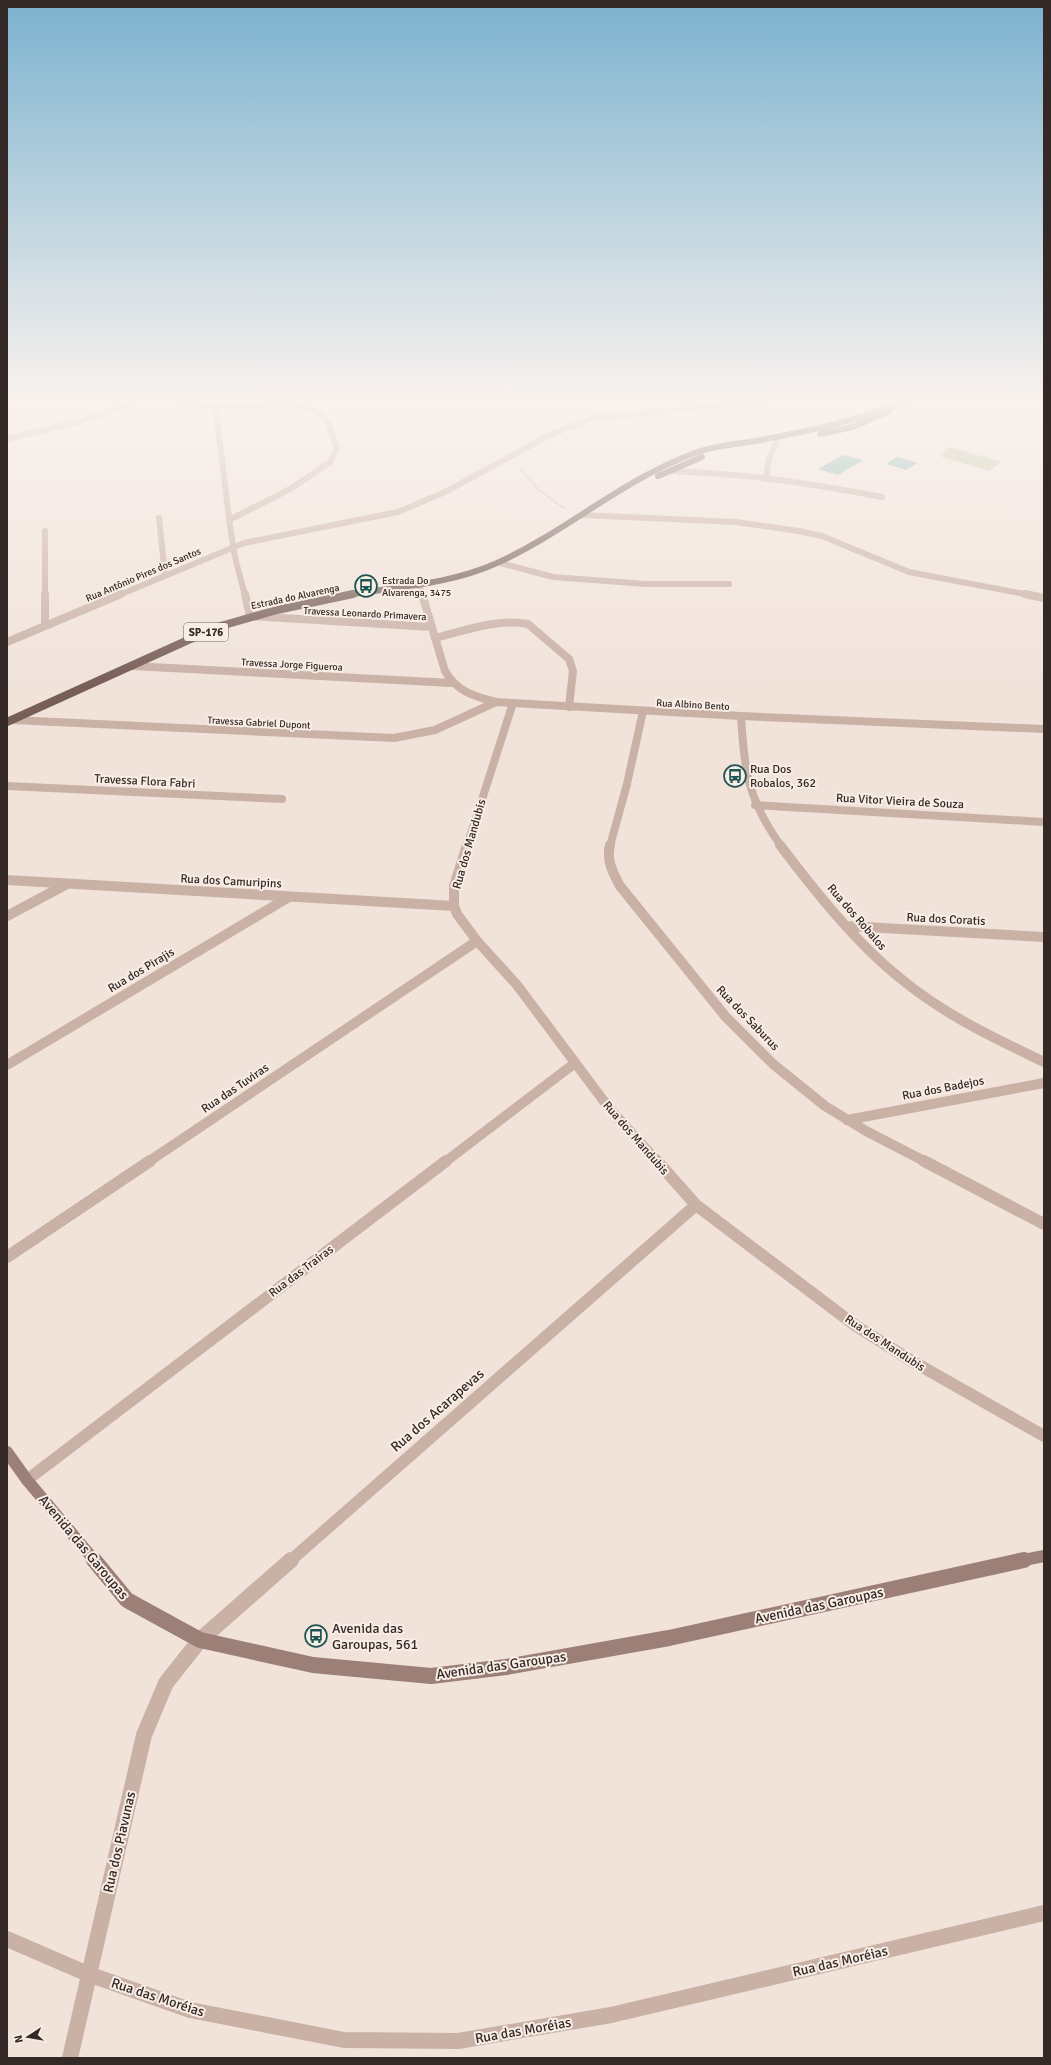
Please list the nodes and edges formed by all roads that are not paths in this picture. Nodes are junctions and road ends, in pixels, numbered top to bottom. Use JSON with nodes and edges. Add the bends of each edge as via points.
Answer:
{"nodes":[{"id":1,"x":226,"y":492,"type":"edge"},
{"id":2,"x":283,"y":492,"type":"edge"},
{"id":3,"x":444,"y":492,"type":"edge"},
{"id":4,"x":617,"y":492,"type":"edge"},
{"id":5,"x":619,"y":492,"type":"edge"},
{"id":6,"x":852,"y":492,"type":"edge"},
{"id":7,"x":611,"y":496,"type":"junction"},
{"id":8,"x":882,"y":497,"type":"dead end"},
{"id":9,"x":582,"y":515,"type":"junction"},
{"id":10,"x":158,"y":518,"type":"dead end"},
{"id":11,"x":229,"y":520,"type":"junction"},
{"id":12,"x":45,"y":531,"type":"dead end"},
{"id":13,"x":233,"y":547,"type":"junction"},
{"id":14,"x":500,"y":563,"type":"junction"},
{"id":15,"x":165,"y":575,"type":"junction"},
{"id":16,"x":418,"y":584,"type":"junction"},
{"id":17,"x":729,"y":584,"type":"dead end"},
{"id":18,"x":1044,"y":598,"type":"edge"},
{"id":19,"x":250,"y":616,"type":"junction"},
{"id":20,"x":45,"y":626,"type":"junction"},
{"id":21,"x":432,"y":627,"type":"junction"},
{"id":22,"x":435,"y":638,"type":"junction"},
{"id":23,"x":7,"y":642,"type":"edge"},
{"id":24,"x":132,"y":666,"type":"junction"},
{"id":25,"x":451,"y":683,"type":"junction"},
{"id":26,"x":496,"y":702,"type":"junction"},
{"id":27,"x":513,"y":703,"type":"junction"},
{"id":28,"x":569,"y":707,"type":"junction"},
{"id":29,"x":643,"y":711,"type":"junction"},
{"id":30,"x":741,"y":716,"type":"junction"},
{"id":31,"x":10,"y":721,"type":"edge"},
{"id":32,"x":1044,"y":729,"type":"edge"},
{"id":33,"x":7,"y":786,"type":"edge"},
{"id":34,"x":282,"y":799,"type":"dead end"},
{"id":35,"x":755,"y":805,"type":"junction"},
{"id":36,"x":1044,"y":822,"type":"edge"},
{"id":37,"x":7,"y":880,"type":"edge"},
{"id":38,"x":67,"y":884,"type":"junction"},
{"id":39,"x":289,"y":897,"type":"junction"},
{"id":40,"x":454,"y":906,"type":"junction"},
{"id":41,"x":7,"y":916,"type":"edge"},
{"id":42,"x":847,"y":926,"type":"junction"},
{"id":43,"x":1044,"y":937,"type":"edge"},
{"id":44,"x":477,"y":941,"type":"junction"},
{"id":45,"x":575,"y":1062,"type":"junction"},
{"id":46,"x":1044,"y":1062,"type":"edge"},
{"id":47,"x":7,"y":1065,"type":"edge"},
{"id":48,"x":1044,"y":1083,"type":"edge"},
{"id":49,"x":847,"y":1120,"type":"junction"},
{"id":50,"x":696,"y":1205,"type":"junction"},
{"id":51,"x":1044,"y":1224,"type":"edge"},
{"id":52,"x":7,"y":1256,"type":"edge"},
{"id":53,"x":1044,"y":1436,"type":"edge"},
{"id":54,"x":7,"y":1452,"type":"edge"},
{"id":55,"x":27,"y":1480,"type":"junction"},
{"id":56,"x":1044,"y":1556,"type":"edge"},
{"id":57,"x":200,"y":1640,"type":"junction"},
{"id":58,"x":1044,"y":1913,"type":"edge"},
{"id":59,"x":7,"y":1939,"type":"edge"},
{"id":60,"x":88,"y":1974,"type":"junction"},
{"id":61,"x":70,"y":2058,"type":"edge"}],
"edges":[{"from":1,"to":11,"type":"street"},
{"from":2,"to":11,"type":"street"},
{"from":3,"to":13,"type":"street","name":"Rua Antônio Pires dos Santos","via":[[398,512],[260,539]]},
{"from":4,"to":7,"type":"main road","name":"Estrada do Alvarenga","number":"SP-176"},
{"from":5,"to":7,"type":"main road","name":"Estrada do Alvarenga","number":"SP-176"},
{"from":6,"to":8,"type":"street"},
{"from":7,"to":9,"type":"main road","name":"Estrada do Alvarenga","number":"SP-176"},
{"from":9,"to":14,"type":"main road","name":"Estrada do Alvarenga","number":"SP-176"},
{"from":9,"to":18,"type":"street","via":[[736,522],[799,531],[822,536],[909,572]]},
{"from":10,"to":15,"type":"street"},
{"from":11,"to":13,"type":"street"},
{"from":12,"to":20,"type":"street"},
{"from":13,"to":15,"type":"street","name":"Rua Antônio Pires dos Santos"},
{"from":13,"to":19,"type":"street"},
{"from":14,"to":16,"type":"main road","name":"Estrada do Alvarenga","number":"SP-176"},
{"from":14,"to":17,"type":"street","via":[[553,577],[646,584]]},
{"from":15,"to":20,"type":"street","name":"Rua Antônio Pires dos Santos"},
{"from":16,"to":19,"type":"main road","name":"Estrada do Alvarenga","number":"SP-176","via":[[327,598]]},
{"from":16,"to":21,"type":"street"},
{"from":19,"to":21,"type":"street","name":"Travessa Leonardo Primavera"},
{"from":19,"to":24,"type":"main road","name":"Estrada do Alvarenga","number":"SP-176","via":[[217,627]]},
{"from":20,"to":23,"type":"street","name":"Rua Antônio Pires dos Santos"},
{"from":21,"to":22,"type":"street"},
{"from":22,"to":25,"type":"street"},
{"from":22,"to":28,"type":"street","via":[[502,624],[528,624],[569,659],[573,671]]},
{"from":24,"to":25,"type":"street","name":"Travessa Jorge Figueroa"},
{"from":24,"to":31,"type":"main road","name":"Estrada do Alvarenga","number":"SP-176"},
{"from":25,"to":26,"type":"street","name":"Rua Albino Bento","via":[[466,693]]},
{"from":26,"to":27,"type":"street","name":"Rua Albino Bento"},
{"from":26,"to":31,"type":"street","name":"Travessa Gabriel Dupont","via":[[433,732],[394,738]]},
{"from":27,"to":28,"type":"street","name":"Rua Albino Bento"},
{"from":27,"to":40,"type":"street","name":"Rua dos Mandubis","via":[[454,886]]},
{"from":28,"to":29,"type":"street","name":"Rua Albino Bento"},
{"from":29,"to":30,"type":"street","name":"Rua Albino Bento"},
{"from":29,"to":49,"type":"street","name":"Rua dos Saburus","via":[[608,853],[612,870],[620,886],[638,910],[725,1016],[774,1064],[820,1102]]},
{"from":30,"to":32,"type":"street","name":"Rua Albino Bento"},
{"from":30,"to":35,"type":"street","name":"Rua dos Robalos","via":[[747,778]]},
{"from":33,"to":34,"type":"street","name":"Travessa Flora Fabri"},
{"from":35,"to":36,"type":"street","name":"Rua Vitor Vieira de Souza"},
{"from":35,"to":42,"type":"street","name":"Rua dos Robalos","via":[[794,862]]},
{"from":37,"to":38,"type":"street","name":"Rua dos Camuripins"},
{"from":38,"to":39,"type":"street","name":"Rua dos Camuripins"},
{"from":38,"to":41,"type":"street"},
{"from":39,"to":40,"type":"street","name":"Rua dos Camuripins"},
{"from":39,"to":47,"type":"street","name":"Rua dos Pirajis"},
{"from":40,"to":44,"type":"street","name":"Rua dos Mandubis"},
{"from":42,"to":43,"type":"street","name":"Rua dos Coratis"},
{"from":42,"to":46,"type":"street","name":"Rua dos Robalos","via":[[882,964],[927,998],[966,1023]]},
{"from":44,"to":45,"type":"street","name":"Rua dos Mandubis","via":[[517,985]]},
{"from":44,"to":52,"type":"street","name":"Rua das Tuviras"},
{"from":45,"to":50,"type":"street","name":"Rua dos Mandubis","via":[[609,1108]]},
{"from":45,"to":55,"type":"street","name":"Rua das Traíras"},
{"from":48,"to":49,"type":"street","name":"Rua dos Badejos"},
{"from":49,"to":51,"type":"street","name":"Rua dos Saburus"},
{"from":50,"to":53,"type":"street","name":"Rua dos Mandubis","via":[[856,1326]]},
{"from":50,"to":57,"type":"street","name":"Rua dos Acarapevas"},
{"from":54,"to":55,"type":"street","name":"Avenida das Garoupas"},
{"from":55,"to":57,"type":"street","name":"Avenida das Garoupas","via":[[127,1600]]},
{"from":56,"to":57,"type":"street","name":"Avenida das Garoupas","via":[[669,1638],[506,1667],[431,1676],[313,1665]]},
{"from":57,"to":60,"type":"street","name":"Rua dos Piavunas","via":[[166,1683],[144,1735]]},
{"from":58,"to":60,"type":"street","name":"Rua das Moréias","via":[[611,2015],[458,2042],[344,2040],[190,2010]]},
{"from":59,"to":60,"type":"street","name":"Rua das Moréias"},
{"from":60,"to":61,"type":"street","name":"Rua dos Piavunas"}]}
